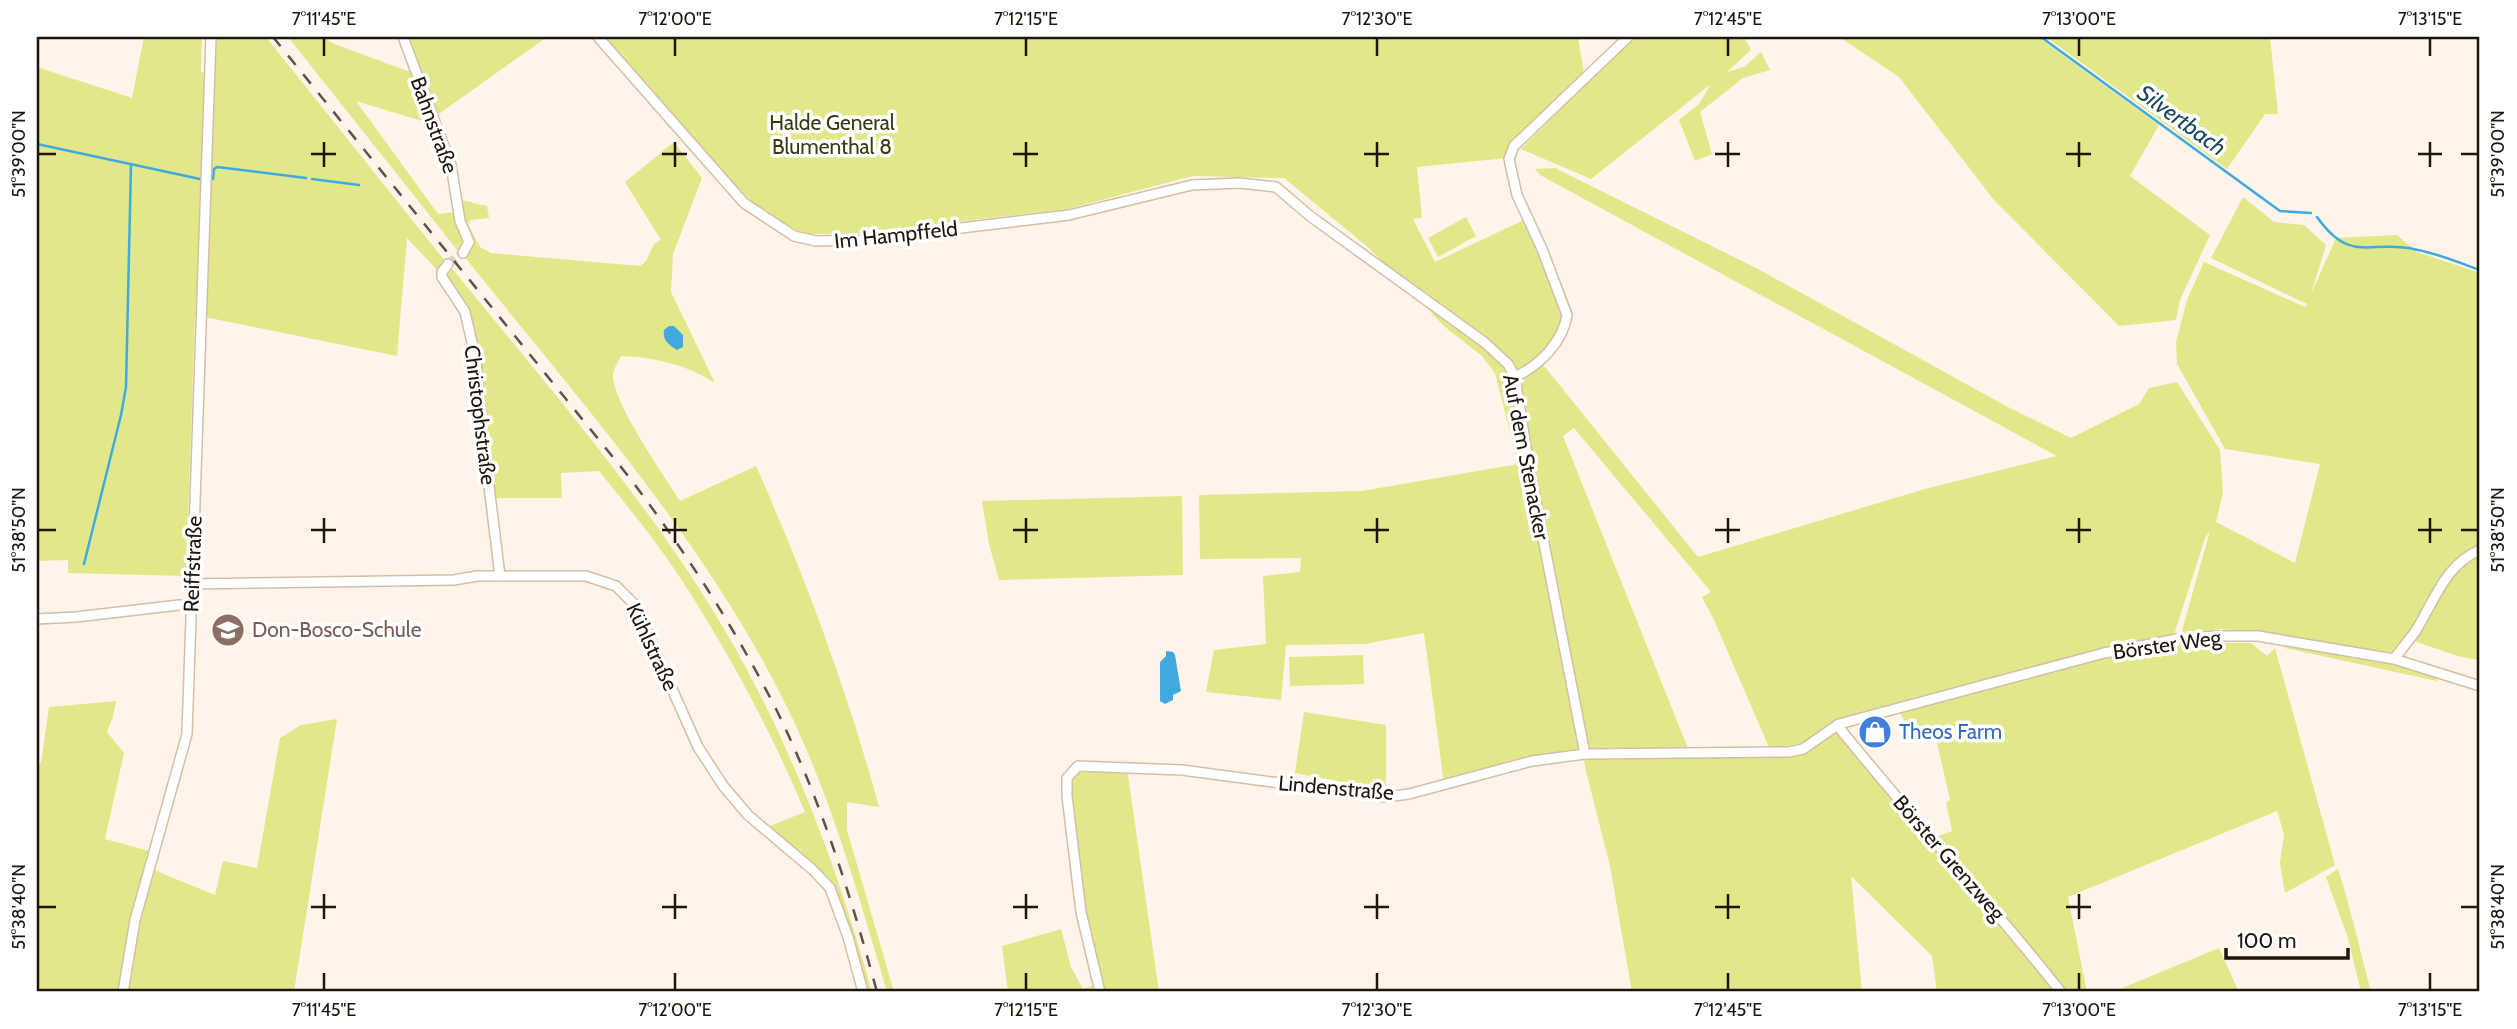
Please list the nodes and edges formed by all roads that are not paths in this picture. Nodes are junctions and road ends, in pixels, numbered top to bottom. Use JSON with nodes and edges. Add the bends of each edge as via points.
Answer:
{"nodes":[{"id":1,"x":211,"y":37,"type":"edge"},
{"id":2,"x":403,"y":37,"type":"edge"},
{"id":3,"x":598,"y":37,"type":"edge"},
{"id":4,"x":1628,"y":37,"type":"edge"},
{"id":5,"x":1276,"y":187,"type":"joint"},
{"id":6,"x":463,"y":253,"type":"dead end"},
{"id":7,"x":448,"y":264,"type":"dead end"},
{"id":8,"x":1515,"y":377,"type":"junction"},
{"id":9,"x":2480,"y":550,"type":"edge"},
{"id":10,"x":500,"y":576,"type":"junction"},
{"id":11,"x":192,"y":584,"type":"junction"},
{"id":12,"x":192,"y":606,"type":"junction"},
{"id":13,"x":37,"y":619,"type":"edge"},
{"id":14,"x":2394,"y":659,"type":"junction"},
{"id":15,"x":2480,"y":686,"type":"edge"},
{"id":16,"x":1856,"y":719,"type":"joint"},
{"id":17,"x":1837,"y":725,"type":"junction"},
{"id":18,"x":1585,"y":754,"type":"junction"},
{"id":19,"x":123,"y":992,"type":"edge"},
{"id":20,"x":863,"y":992,"type":"edge"},
{"id":21,"x":1100,"y":992,"type":"edge"},
{"id":22,"x":2061,"y":992,"type":"edge"}],
"edges":[{"from":1,"to":11,"type":"street","name":"Reiffstraße"},
{"from":2,"to":6,"type":"street","name":"Bahnstraße","via":[[451,165],[460,221],[469,242]]},
{"from":3,"to":5,"type":"street","name":"Im Hampffeld","via":[[744,203],[807,240],[839,242],[1069,215],[1192,185]]},
{"from":4,"to":8,"type":"street","via":[[1508,159],[1517,195],[1567,315],[1558,340],[1534,366]]},
{"from":5,"to":8,"type":"street","name":"Auf dem Stenacker","via":[[1484,342]]},
{"from":7,"to":10,"type":"street","name":"Christophstraße","via":[[442,277],[465,312],[476,360]]},
{"from":8,"to":18,"type":"street","name":"Auf dem Stenacker"},
{"from":9,"to":14,"type":"street","via":[[2455,566]]},
{"from":10,"to":11,"type":"street","name":"Kühlstraße"},
{"from":10,"to":20,"type":"street","name":"Kühlstraße","via":[[586,576],[616,586],[627,595],[698,747],[724,787],[748,815],[830,888]]},
{"from":11,"to":12,"type":"street","name":"Reiffstraße"},
{"from":12,"to":13,"type":"street"},
{"from":12,"to":19,"type":"street","name":"Reiffstraße","via":[[187,734],[135,920]]},
{"from":14,"to":15,"type":"street","name":"Börster Weg"},
{"from":14,"to":16,"type":"street","name":"Börster Weg","via":[[2258,636],[2177,639],[2104,653]]},
{"from":16,"to":17,"type":"street","name":"Lindenstraße"},
{"from":17,"to":18,"type":"street","name":"Lindenstraße","via":[[1803,749],[1789,752]]},
{"from":17,"to":22,"type":"street","name":"Börster Grenzweg"},
{"from":18,"to":21,"type":"street","name":"Lindenstraße","via":[[1532,761],[1385,797],[1182,770],[1078,766],[1068,778],[1068,796],[1081,912]]}]}
